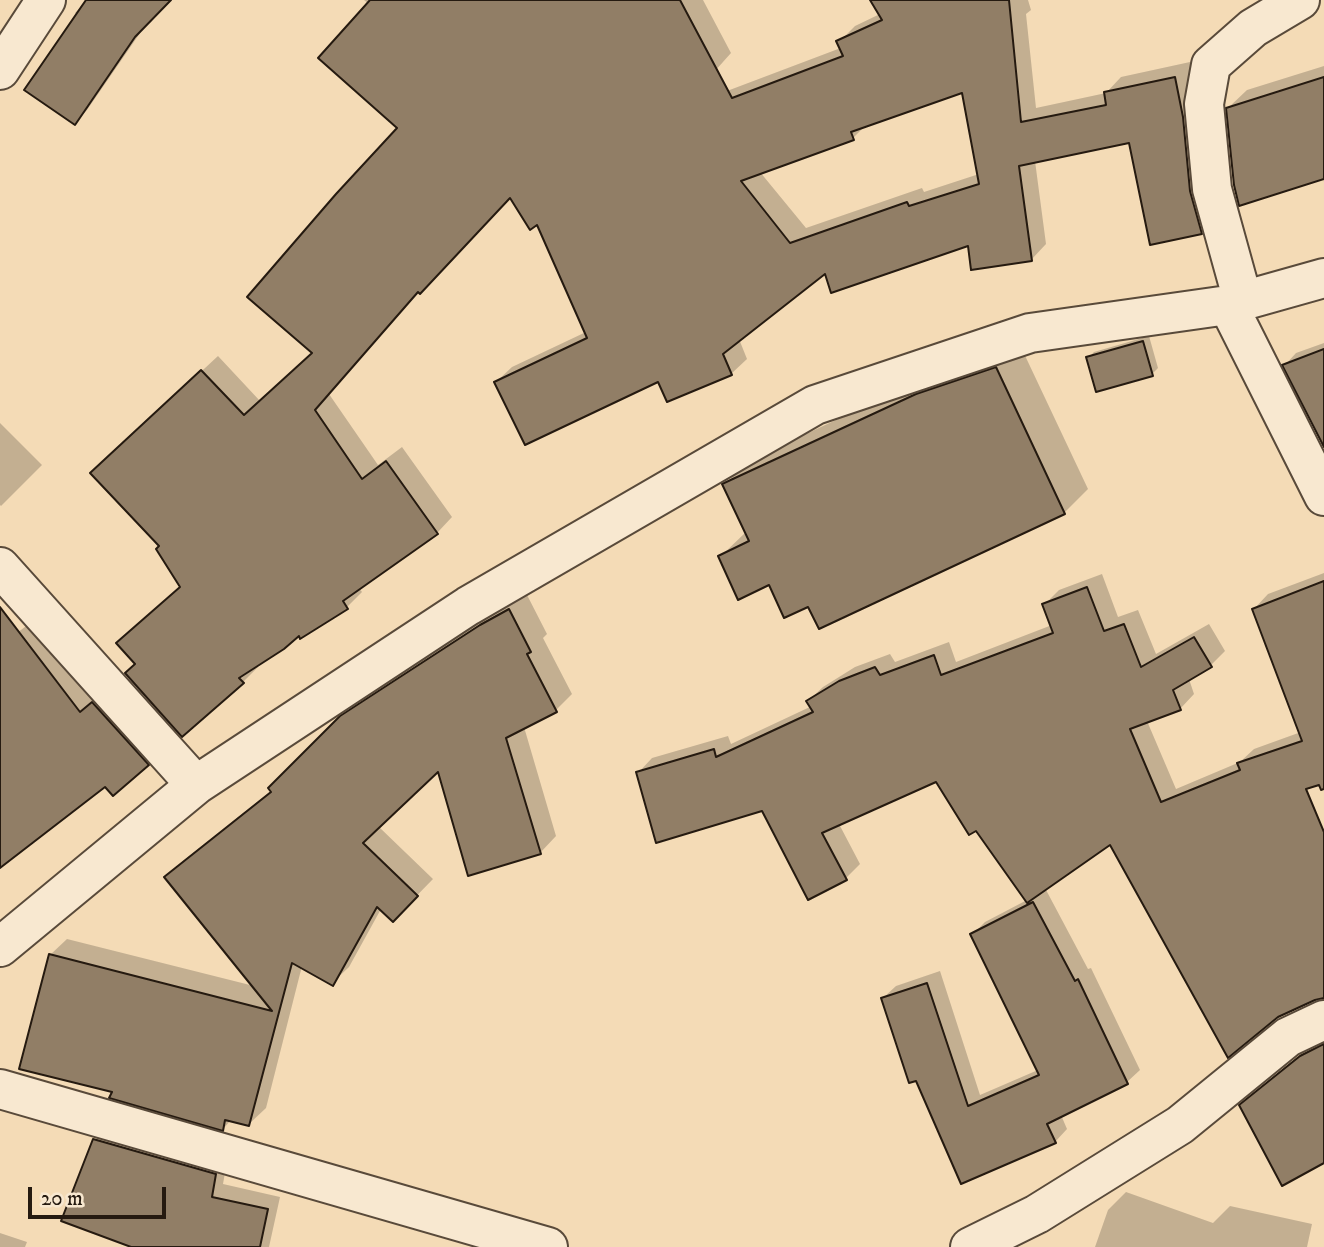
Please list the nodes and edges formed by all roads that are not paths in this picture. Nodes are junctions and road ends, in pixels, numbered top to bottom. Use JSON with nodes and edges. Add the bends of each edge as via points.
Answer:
{"nodes":[{"id":1,"x":46,"y":0,"type":"edge"},
{"id":2,"x":1300,"y":0,"type":"edge"},
{"id":3,"x":0,"y":70,"type":"edge"},
{"id":4,"x":1324,"y":278,"type":"edge"},
{"id":5,"x":1236,"y":303,"type":"junction"},
{"id":6,"x":1324,"y":496,"type":"edge"},
{"id":7,"x":0,"y":567,"type":"edge"},
{"id":8,"x":196,"y":785,"type":"junction"},
{"id":9,"x":0,"y":947,"type":"edge"},
{"id":10,"x":1324,"y":1020,"type":"edge"},
{"id":11,"x":0,"y":1088,"type":"edge"},
{"id":12,"x":548,"y":1247,"type":"edge"},
{"id":13,"x":970,"y":1247,"type":"edge"}],
"edges":[{"from":1,"to":3,"type":"street"},
{"from":2,"to":5,"type":"street","via":[[1253,28],[1211,65],[1204,104],[1212,189]]},
{"from":4,"to":5,"type":"street"},
{"from":5,"to":6,"type":"street"},
{"from":5,"to":8,"type":"street","via":[[1030,334],[815,405],[468,606]]},
{"from":7,"to":8,"type":"street"},
{"from":8,"to":9,"type":"street"},
{"from":10,"to":13,"type":"street","via":[[1288,1037],[1180,1125],[1037,1214]]},
{"from":11,"to":12,"type":"street"}]}
